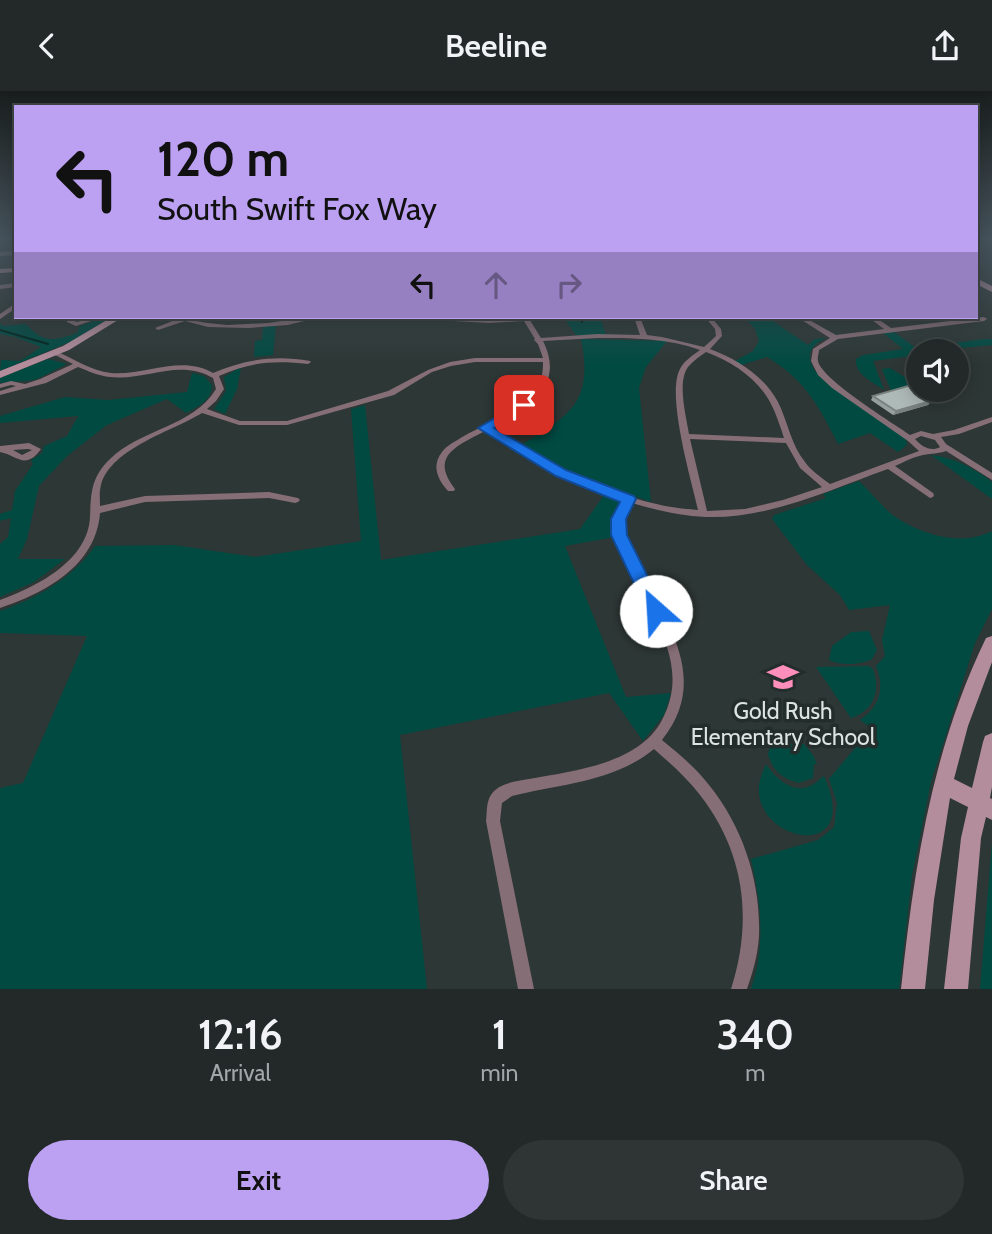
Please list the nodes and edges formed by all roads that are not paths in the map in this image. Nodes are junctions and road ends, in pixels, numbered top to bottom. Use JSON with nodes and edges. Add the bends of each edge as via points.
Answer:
{"nodes":[{"id":1,"x":4,"y":311,"type":"edge"},
{"id":2,"x":0,"y":317,"type":"edge"},
{"id":3,"x":69,"y":319,"type":"edge"},
{"id":4,"x":87,"y":319,"type":"edge"},
{"id":5,"x":114,"y":319,"type":"edge"},
{"id":6,"x":181,"y":319,"type":"edge"},
{"id":7,"x":185,"y":319,"type":"edge"},
{"id":8,"x":300,"y":319,"type":"edge"},
{"id":9,"x":454,"y":319,"type":"edge"},
{"id":10,"x":514,"y":319,"type":"edge"},
{"id":11,"x":526,"y":319,"type":"edge"},
{"id":12,"x":638,"y":319,"type":"edge"},
{"id":13,"x":709,"y":319,"type":"edge"},
{"id":14,"x":803,"y":319,"type":"edge"},
{"id":15,"x":874,"y":319,"type":"edge"},
{"id":16,"x":972,"y":319,"type":"edge"},
{"id":17,"x":159,"y":328,"type":"dead end"},
{"id":18,"x":889,"y":330,"type":"junction"},
{"id":19,"x":644,"y":337,"type":"junction"},
{"id":20,"x":834,"y":337,"type":"junction"},
{"id":21,"x":537,"y":340,"type":"junction"},
{"id":22,"x":706,"y":349,"type":"junction"},
{"id":23,"x":55,"y":353,"type":"junction"},
{"id":24,"x":546,"y":360,"type":"junction"},
{"id":25,"x":308,"y":362,"type":"dead end"},
{"id":26,"x":79,"y":364,"type":"junction"},
{"id":27,"x":0,"y":375,"type":"edge"},
{"id":28,"x":214,"y":375,"type":"junction"},
{"id":29,"x":0,"y":386,"type":"edge"},
{"id":30,"x":26,"y":386,"type":"junction"},
{"id":31,"x":0,"y":393,"type":"edge"},
{"id":32,"x":201,"y":410,"type":"junction"},
{"id":33,"x":992,"y":419,"type":"edge"},
{"id":34,"x":485,"y":428,"type":"junction"},
{"id":35,"x":957,"y":432,"type":"junction"},
{"id":36,"x":687,"y":436,"type":"junction"},
{"id":37,"x":934,"y":436,"type":"junction"},
{"id":38,"x":914,"y":438,"type":"junction"},
{"id":39,"x":790,"y":441,"type":"junction"},
{"id":40,"x":944,"y":444,"type":"junction"},
{"id":41,"x":932,"y":452,"type":"junction"},
{"id":42,"x":904,"y":457,"type":"junction"},
{"id":43,"x":888,"y":465,"type":"junction"},
{"id":44,"x":976,"y":468,"type":"junction"},
{"id":45,"x":992,"y":477,"type":"edge"},
{"id":46,"x":828,"y":487,"type":"junction"},
{"id":47,"x":451,"y":489,"type":"dead end"},
{"id":48,"x":930,"y":495,"type":"dead end"},
{"id":49,"x":629,"y":499,"type":"junction"},
{"id":50,"x":295,"y":500,"type":"dead end"},
{"id":51,"x":94,"y":511,"type":"junction"},
{"id":52,"x":703,"y":513,"type":"junction"},
{"id":53,"x":0,"y":604,"type":"edge"},
{"id":54,"x":992,"y":643,"type":"edge"},
{"id":55,"x":654,"y":741,"type":"junction"},
{"id":56,"x":992,"y":742,"type":"edge"},
{"id":57,"x":943,"y":783,"type":"junction"},
{"id":58,"x":985,"y":806,"type":"edge"},
{"id":59,"x":526,"y":989,"type":"edge"},
{"id":60,"x":738,"y":989,"type":"edge"},
{"id":61,"x":913,"y":989,"type":"edge"},
{"id":62,"x":956,"y":989,"type":"edge"}],
"edges":[{"from":1,"to":2,"type":"street"},
{"from":3,"to":4,"type":"street","via":[[76,324]]},
{"from":5,"to":23,"type":"main road"},
{"from":6,"to":17,"type":"street"},
{"from":7,"to":8,"type":"street","via":[[222,328]]},
{"from":9,"to":10,"type":"street"},
{"from":11,"to":21,"type":"street"},
{"from":12,"to":19,"type":"street"},
{"from":13,"to":22,"type":"street","via":[[719,335]]},
{"from":14,"to":20,"type":"street"},
{"from":15,"to":18,"type":"street"},
{"from":16,"to":18,"type":"street"},
{"from":18,"to":20,"type":"street"},
{"from":19,"to":21,"type":"street"},
{"from":19,"to":22,"type":"street"},
{"from":20,"to":38,"type":"street","via":[[816,349],[817,368],[841,390]]},
{"from":21,"to":24,"type":"street"},
{"from":22,"to":36,"type":"street","via":[[685,367],[679,382]]},
{"from":22,"to":39,"type":"street","via":[[741,368],[763,387]]},
{"from":23,"to":26,"type":"street"},
{"from":23,"to":27,"type":"main road"},
{"from":24,"to":32,"type":"street","via":[[450,364],[397,391],[308,419],[273,424],[231,421]]},
{"from":24,"to":34,"type":"street","via":[[546,377],[537,393]]},
{"from":25,"to":28,"type":"street","via":[[260,359]]},
{"from":26,"to":28,"type":"street","via":[[112,375],[183,369]]},
{"from":26,"to":30,"type":"street"},
{"from":28,"to":32,"type":"street","via":[[219,391]]},
{"from":29,"to":30,"type":"street"},
{"from":30,"to":31,"type":"street"},
{"from":32,"to":51,"type":"street","via":[[142,439],[114,459],[96,486]]},
{"from":33,"to":35,"type":"street"},
{"from":34,"to":47,"type":"street","via":[[442,457],[440,476]]},
{"from":34,"to":49,"type":"street","via":[[561,473]]},
{"from":35,"to":37,"type":"street"},
{"from":35,"to":40,"type":"street"},
{"from":36,"to":39,"type":"street"},
{"from":36,"to":52,"type":"street"},
{"from":37,"to":38,"type":"street"},
{"from":37,"to":40,"type":"street"},
{"from":38,"to":41,"type":"street"},
{"from":38,"to":42,"type":"street"},
{"from":39,"to":46,"type":"street","via":[[801,464]]},
{"from":40,"to":41,"type":"street","via":[[942,451]]},
{"from":40,"to":44,"type":"street"},
{"from":41,"to":42,"type":"street"},
{"from":41,"to":44,"type":"street"},
{"from":42,"to":43,"type":"street"},
{"from":43,"to":46,"type":"street"},
{"from":43,"to":48,"type":"street"},
{"from":44,"to":45,"type":"street"},
{"from":46,"to":52,"type":"street","via":[[764,509]]},
{"from":49,"to":52,"type":"street"},
{"from":49,"to":55,"type":"street","via":[[618,519],[619,535],[679,666],[676,707]]},
{"from":50,"to":51,"type":"street","via":[[269,495],[145,499]]},
{"from":51,"to":53,"type":"street","via":[[90,537],[72,562],[41,585]]},
{"from":54,"to":57,"type":"main road","via":[[961,719]]},
{"from":55,"to":59,"type":"street","via":[[618,765],[490,797]]},
{"from":55,"to":60,"type":"street","via":[[706,792],[739,852],[751,919],[748,959]]},
{"from":56,"to":58,"type":"main road"},
{"from":57,"to":58,"type":"main road"},
{"from":57,"to":61,"type":"main road","via":[[925,881]]},
{"from":58,"to":62,"type":"main road","via":[[971,838]]}]}
